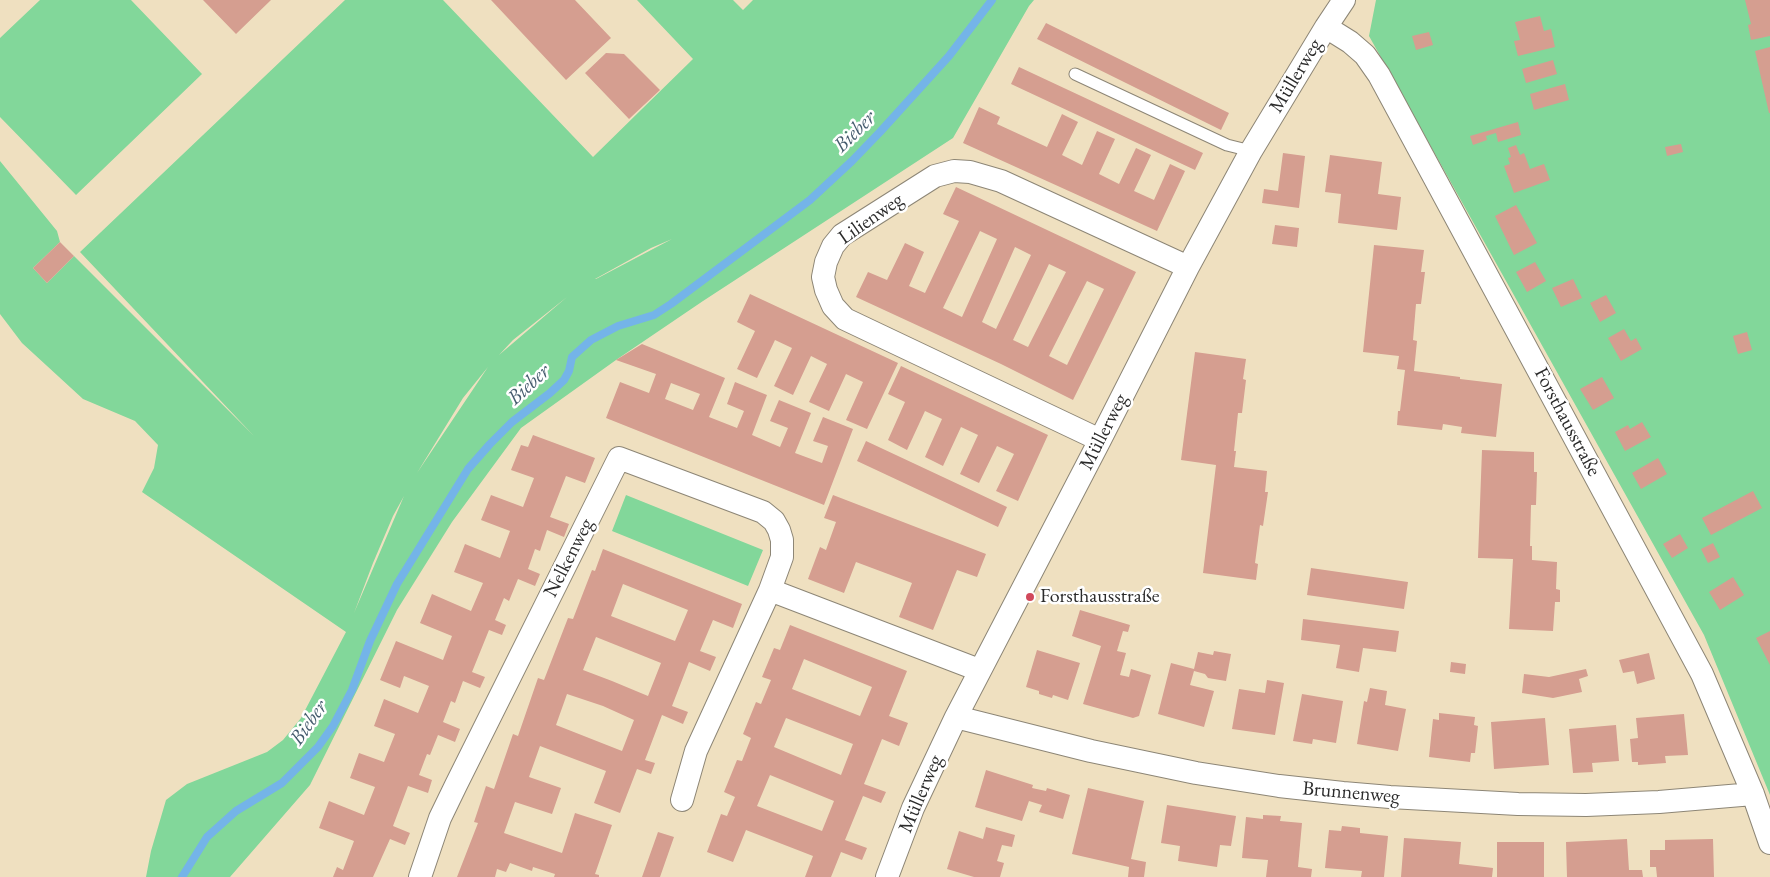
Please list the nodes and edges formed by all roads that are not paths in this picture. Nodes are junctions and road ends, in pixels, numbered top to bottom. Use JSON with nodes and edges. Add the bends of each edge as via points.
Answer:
{"nodes":[{"id":1,"x":1344,"y":0,"type":"edge"},
{"id":2,"x":1326,"y":26,"type":"junction"},
{"id":3,"x":1075,"y":74,"type":"dead end"},
{"id":4,"x":1251,"y":151,"type":"junction"},
{"id":5,"x":1188,"y":267,"type":"junction"},
{"id":6,"x":1100,"y":440,"type":"junction"},
{"id":7,"x":770,"y":590,"type":"junction"},
{"id":8,"x":979,"y":670,"type":"junction"},
{"id":9,"x":956,"y":717,"type":"junction"},
{"id":10,"x":1753,"y":794,"type":"junction"},
{"id":11,"x":682,"y":800,"type":"dead end"},
{"id":12,"x":1770,"y":842,"type":"edge"},
{"id":13,"x":420,"y":877,"type":"edge"},
{"id":14,"x":887,"y":877,"type":"edge"}],
"edges":[{"from":1,"to":2,"type":"street","name":"Müllerweg"},
{"from":2,"to":4,"type":"street","name":"Müllerweg"},
{"from":2,"to":10,"type":"street","name":"Forsthausstraße","via":[[1360,51],[1379,74],[1702,674]]},
{"from":3,"to":4,"type":"lane","via":[[1228,145]]},
{"from":4,"to":5,"type":"street","name":"Müllerweg"},
{"from":5,"to":6,"type":"street","name":"Müllerweg"},
{"from":5,"to":6,"type":"street","name":"Lilienweg","via":[[1001,181],[954,171],[935,176],[842,235],[833,246],[823,277],[833,306],[845,319]]},
{"from":6,"to":8,"type":"street","name":"Müllerweg"},
{"from":7,"to":8,"type":"street"},
{"from":7,"to":11,"type":"street","name":"Nelkenweg","via":[[696,751]]},
{"from":7,"to":13,"type":"street","name":"Nelkenweg","via":[[782,557],[782,540],[774,521],[763,512],[619,458],[440,818]]},
{"from":8,"to":9,"type":"street","name":"Müllerweg"},
{"from":9,"to":10,"type":"street","name":"Brunnenweg","via":[[1099,753],[1196,773],[1343,793],[1518,804],[1659,802]]},
{"from":9,"to":14,"type":"street","name":"Müllerweg","via":[[913,808]]},
{"from":10,"to":12,"type":"street","name":"Forsthausstraße"}]}
